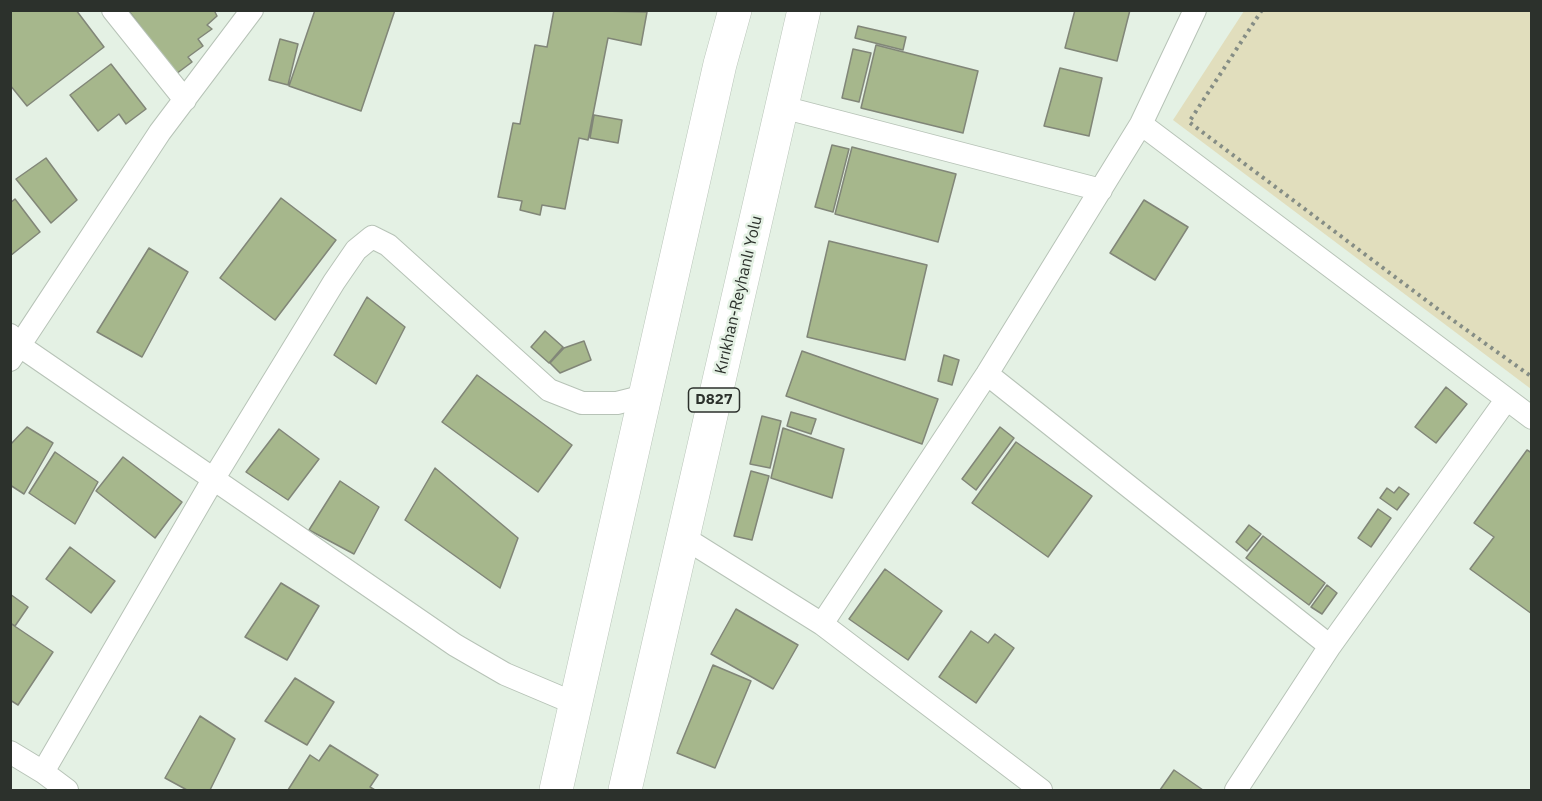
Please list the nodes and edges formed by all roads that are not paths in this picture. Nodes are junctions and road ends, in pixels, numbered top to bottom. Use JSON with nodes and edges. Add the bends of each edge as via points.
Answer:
{"nodes":[{"id":1,"x":113,"y":10,"type":"edge"},
{"id":2,"x":252,"y":10,"type":"edge"},
{"id":3,"x":735,"y":10,"type":"edge"},
{"id":4,"x":804,"y":10,"type":"edge"},
{"id":5,"x":1195,"y":10,"type":"edge"},
{"id":6,"x":185,"y":100,"type":"junction"},
{"id":7,"x":782,"y":107,"type":"junction"},
{"id":8,"x":1141,"y":124,"type":"junction"},
{"id":9,"x":1101,"y":190,"type":"junction"},
{"id":10,"x":14,"y":347,"type":"edge"},
{"id":11,"x":987,"y":374,"type":"junction"},
{"id":12,"x":645,"y":396,"type":"junction"},
{"id":13,"x":1506,"y":400,"type":"junction"},
{"id":14,"x":1532,"y":418,"type":"edge"},
{"id":15,"x":214,"y":478,"type":"junction"},
{"id":16,"x":683,"y":537,"type":"junction"},
{"id":17,"x":822,"y":624,"type":"junction"},
{"id":18,"x":1330,"y":646,"type":"junction"},
{"id":19,"x":576,"y":704,"type":"junction"},
{"id":20,"x":10,"y":752,"type":"edge"},
{"id":21,"x":42,"y":772,"type":"junction"},
{"id":22,"x":67,"y":790,"type":"edge"},
{"id":23,"x":556,"y":790,"type":"edge"},
{"id":24,"x":625,"y":790,"type":"edge"},
{"id":25,"x":1041,"y":790,"type":"edge"},
{"id":26,"x":1236,"y":790,"type":"edge"}],
"edges":[{"from":1,"to":6,"type":"street"},
{"from":2,"to":6,"type":"street"},
{"from":3,"to":12,"type":"highway"},
{"from":4,"to":7,"type":"highway","name":"Kırıkhan-Reyhanlı Yolu","number":"D827"},
{"from":5,"to":8,"type":"street"},
{"from":6,"to":10,"type":"street"},
{"from":7,"to":9,"type":"street"},
{"from":7,"to":16,"type":"highway","name":"Kırıkhan-Reyhanlı Yolu","number":"D827"},
{"from":8,"to":9,"type":"street"},
{"from":8,"to":13,"type":"street"},
{"from":9,"to":11,"type":"street"},
{"from":10,"to":15,"type":"street"},
{"from":11,"to":17,"type":"street"},
{"from":11,"to":18,"type":"street"},
{"from":12,"to":15,"type":"street","via":[[617,403],[582,403],[549,390],[388,245],[372,237],[356,250],[334,282]]},
{"from":12,"to":19,"type":"highway"},
{"from":13,"to":14,"type":"street"},
{"from":13,"to":18,"type":"street"},
{"from":15,"to":19,"type":"street","via":[[455,645],[505,674]]},
{"from":15,"to":21,"type":"street"},
{"from":16,"to":17,"type":"street"},
{"from":16,"to":24,"type":"highway","name":"Kırıkhan-Reyhanlı Yolu","number":"D827"},
{"from":17,"to":25,"type":"street"},
{"from":18,"to":26,"type":"street"},
{"from":19,"to":23,"type":"highway"},
{"from":20,"to":21,"type":"street"},
{"from":21,"to":22,"type":"street"}]}
